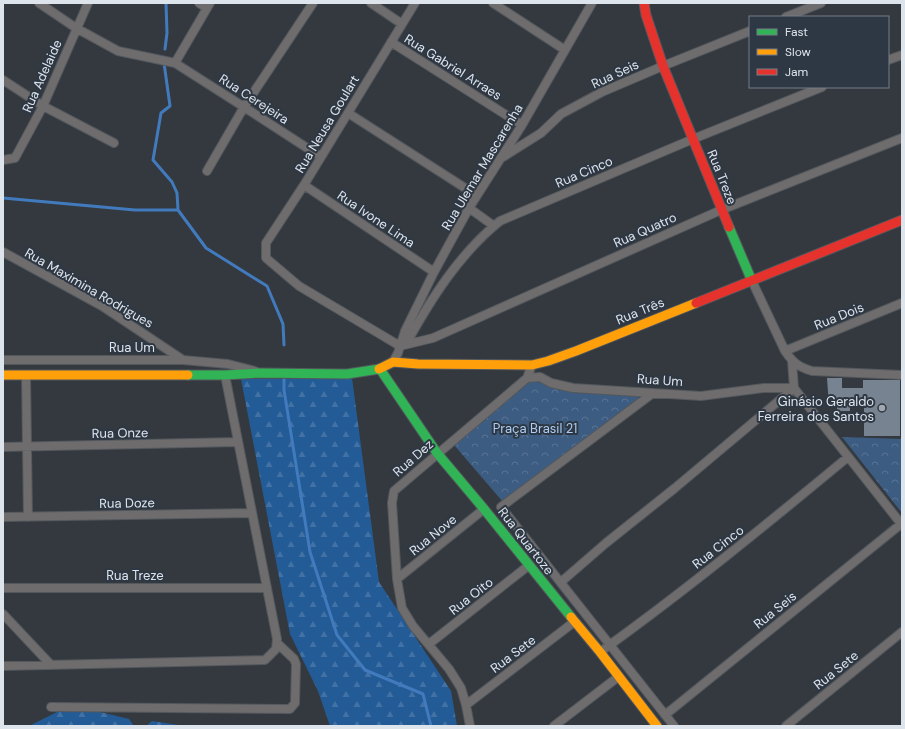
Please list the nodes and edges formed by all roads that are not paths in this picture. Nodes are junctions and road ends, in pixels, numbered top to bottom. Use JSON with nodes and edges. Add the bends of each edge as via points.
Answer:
{"nodes":[{"id":1,"x":39,"y":3,"type":"edge"},
{"id":2,"x":88,"y":3,"type":"edge"},
{"id":3,"x":199,"y":3,"type":"edge"},
{"id":4,"x":313,"y":3,"type":"edge"},
{"id":5,"x":371,"y":3,"type":"edge"},
{"id":6,"x":414,"y":3,"type":"edge"},
{"id":7,"x":493,"y":3,"type":"edge"},
{"id":8,"x":592,"y":3,"type":"edge"},
{"id":9,"x":821,"y":3,"type":"edge"},
{"id":10,"x":642,"y":5,"type":"edge"},
{"id":11,"x":208,"y":6,"type":"edge"},
{"id":12,"x":788,"y":16,"type":"edge"},
{"id":13,"x":402,"y":24,"type":"junction"},
{"id":14,"x":76,"y":28,"type":"junction"},
{"id":15,"x":749,"y":31,"type":"edge"},
{"id":16,"x":391,"y":42,"type":"junction"},
{"id":17,"x":565,"y":50,"type":"junction"},
{"id":18,"x":902,"y":55,"type":"edge"},
{"id":19,"x":889,"y":60,"type":"edge"},
{"id":20,"x":175,"y":63,"type":"junction"},
{"id":21,"x":663,"y":66,"type":"junction"},
{"id":22,"x":3,"y":80,"type":"edge"},
{"id":23,"x":820,"y":88,"type":"edge"},
{"id":24,"x":42,"y":106,"type":"junction"},
{"id":25,"x":244,"y":107,"type":"junction"},
{"id":26,"x":348,"y":113,"type":"junction"},
{"id":27,"x":522,"y":125,"type":"junction"},
{"id":28,"x":902,"y":138,"type":"edge"},
{"id":29,"x":693,"y":139,"type":"junction"},
{"id":30,"x":114,"y":143,"type":"dead end"},
{"id":31,"x":320,"y":157,"type":"junction"},
{"id":32,"x":500,"y":158,"type":"junction"},
{"id":33,"x":3,"y":160,"type":"edge"},
{"id":34,"x":207,"y":171,"type":"dead end"},
{"id":35,"x":304,"y":185,"type":"junction"},
{"id":36,"x":476,"y":195,"type":"junction"},
{"id":37,"x":469,"y":208,"type":"junction"},
{"id":38,"x":721,"y":210,"type":"junction"},
{"id":39,"x":902,"y":220,"type":"edge"},
{"id":40,"x":494,"y":226,"type":"junction"},
{"id":41,"x":3,"y":252,"type":"edge"},
{"id":42,"x":434,"y":272,"type":"junction"},
{"id":43,"x":752,"y":281,"type":"junction"},
{"id":44,"x":902,"y":303,"type":"edge"},
{"id":45,"x":403,"y":345,"type":"junction"},
{"id":46,"x":785,"y":351,"type":"junction"},
{"id":47,"x":3,"y":360,"type":"edge"},
{"id":48,"x":183,"y":360,"type":"junction"},
{"id":49,"x":792,"y":361,"type":"junction"},
{"id":50,"x":393,"y":362,"type":"junction"},
{"id":51,"x":532,"y":365,"type":"junction"},
{"id":52,"x":380,"y":369,"type":"junction"},
{"id":53,"x":259,"y":373,"type":"junction"},
{"id":54,"x":3,"y":375,"type":"edge"},
{"id":55,"x":26,"y":375,"type":"junction"},
{"id":56,"x":225,"y":375,"type":"junction"},
{"id":57,"x":902,"y":375,"type":"edge"},
{"id":58,"x":527,"y":378,"type":"junction"},
{"id":59,"x":794,"y":388,"type":"junction"},
{"id":60,"x":653,"y":393,"type":"junction"},
{"id":61,"x":238,"y":442,"type":"junction"},
{"id":62,"x":3,"y":447,"type":"edge"},
{"id":63,"x":27,"y":447,"type":"junction"},
{"id":64,"x":437,"y":453,"type":"junction"},
{"id":65,"x":848,"y":457,"type":"junction"},
{"id":66,"x":484,"y":509,"type":"junction"},
{"id":67,"x":252,"y":513,"type":"junction"},
{"id":68,"x":3,"y":517,"type":"edge"},
{"id":69,"x":28,"y":517,"type":"junction"},
{"id":70,"x":901,"y":524,"type":"edge"},
{"id":71,"x":528,"y":566,"type":"junction"},
{"id":72,"x":552,"y":572,"type":"junction"},
{"id":73,"x":535,"y":574,"type":"junction"},
{"id":74,"x":397,"y":579,"type":"junction"},
{"id":75,"x":561,"y":582,"type":"junction"},
{"id":76,"x":3,"y":588,"type":"edge"},
{"id":77,"x":267,"y":588,"type":"junction"},
{"id":78,"x":574,"y":599,"type":"junction"},
{"id":79,"x":563,"y":609,"type":"junction"},
{"id":80,"x":3,"y":614,"type":"edge"},
{"id":81,"x":574,"y":622,"type":"junction"},
{"id":82,"x":902,"y":632,"type":"edge"},
{"id":83,"x":276,"y":643,"type":"junction"},
{"id":84,"x":429,"y":644,"type":"junction"},
{"id":85,"x":610,"y":645,"type":"junction"},
{"id":86,"x":600,"y":652,"type":"junction"},
{"id":87,"x":52,"y":665,"type":"junction"},
{"id":88,"x":3,"y":666,"type":"edge"},
{"id":89,"x":618,"y":676,"type":"junction"},
{"id":90,"x":466,"y":705,"type":"junction"},
{"id":91,"x":51,"y":707,"type":"dead end"},
{"id":92,"x":665,"y":715,"type":"junction"},
{"id":93,"x":470,"y":726,"type":"edge"},
{"id":94,"x":554,"y":726,"type":"edge"},
{"id":95,"x":657,"y":726,"type":"edge"},
{"id":96,"x":674,"y":726,"type":"edge"},
{"id":97,"x":786,"y":726,"type":"edge"}],
"edges":[{"from":1,"to":14,"type":"street"},
{"from":2,"to":14,"type":"street","name":"Rua Adelaide"},
{"from":3,"to":11,"type":"street"},
{"from":4,"to":25,"type":"street"},
{"from":5,"to":13,"type":"street"},
{"from":6,"to":13,"type":"street","name":"Rua Neusa Goulart"},
{"from":7,"to":17,"type":"street"},
{"from":8,"to":17,"type":"street","name":"Rua Ulemar Mascarenha"},
{"from":9,"to":12,"type":"street"},
{"from":10,"to":21,"type":"street","name":"Rua Treze"},
{"from":11,"to":20,"type":"street"},
{"from":13,"to":16,"type":"street","name":"Rua Neusa Goulart"},
{"from":14,"to":20,"type":"street","via":[[118,51]]},
{"from":14,"to":24,"type":"street","name":"Rua Adelaide"},
{"from":15,"to":21,"type":"street","name":"Rua Seis"},
{"from":16,"to":26,"type":"street","name":"Rua Neusa Goulart"},
{"from":16,"to":27,"type":"street","name":"Rua Gabriel Arraes"},
{"from":17,"to":27,"type":"street","name":"Rua Ulemar Mascarenha"},
{"from":18,"to":19,"type":"street"},
{"from":20,"to":25,"type":"street","name":"Rua Cerejeira"},
{"from":21,"to":29,"type":"street","name":"Rua Treze"},
{"from":21,"to":32,"type":"street","name":"Rua Seis","via":[[602,92],[561,114],[542,133]]},
{"from":22,"to":24,"type":"street"},
{"from":23,"to":29,"type":"street","name":"Rua Cinco"},
{"from":24,"to":30,"type":"street"},
{"from":24,"to":33,"type":"street","name":"Rua Adelaide","via":[[15,158]]},
{"from":25,"to":31,"type":"street","name":"Rua Cerejeira"},
{"from":25,"to":34,"type":"street"},
{"from":26,"to":31,"type":"street","name":"Rua Neusa Goulart"},
{"from":26,"to":36,"type":"street"},
{"from":27,"to":32,"type":"street","name":"Rua Ulemar Mascarenha"},
{"from":28,"to":38,"type":"street","name":"Rua Quatro"},
{"from":29,"to":38,"type":"street","name":"Rua Treze"},
{"from":29,"to":40,"type":"street","name":"Rua Cinco","via":[[509,216]]},
{"from":31,"to":35,"type":"street","name":"Rua Neusa Goulart"},
{"from":32,"to":36,"type":"street","name":"Rua Ulemar Mascarenha"},
{"from":35,"to":42,"type":"street","name":"Rua Ivone Lima"},
{"from":35,"to":45,"type":"street","name":"Rua Neusa Goulart","via":[[266,243],[266,258],[299,286]]},
{"from":36,"to":37,"type":"street","name":"Rua Ulemar Mascarenha"},
{"from":37,"to":40,"type":"street"},
{"from":37,"to":42,"type":"street","name":"Rua Ulemar Mascarenha"},
{"from":38,"to":43,"type":"street","name":"Rua Treze"},
{"from":38,"to":45,"type":"street","name":"Rua Quatro","via":[[433,338]]},
{"from":39,"to":43,"type":"street","name":"Rua Três"},
{"from":40,"to":45,"type":"street","name":"Rua Cinco","via":[[442,283]]},
{"from":41,"to":48,"type":"street","name":"Rua Maximina Rodrigues","via":[[102,306]]},
{"from":42,"to":45,"type":"street","name":"Rua Ulemar Mascarenha","via":[[405,331]]},
{"from":43,"to":46,"type":"street","name":"Rua Treze"},
{"from":43,"to":51,"type":"street","name":"Rua Três","via":[[576,351]]},
{"from":44,"to":46,"type":"street","name":"Rua Dois"},
{"from":45,"to":50,"type":"street"},
{"from":46,"to":49,"type":"street"},
{"from":47,"to":48,"type":"street","name":"Rua Um"},
{"from":48,"to":53,"type":"street","name":"Rua Um","via":[[228,364]]},
{"from":49,"to":57,"type":"street","via":[[812,372]]},
{"from":49,"to":59,"type":"street"},
{"from":50,"to":51,"type":"street","name":"Rua Três"},
{"from":50,"to":52,"type":"street","name":"Rua Um"},
{"from":51,"to":58,"type":"street"},
{"from":52,"to":53,"type":"street","name":"Rua Um","via":[[347,374]]},
{"from":52,"to":64,"type":"street","name":"Rua Quartoze"},
{"from":53,"to":56,"type":"street","name":"Rua Um"},
{"from":54,"to":55,"type":"street","name":"Rua Um"},
{"from":55,"to":56,"type":"street","name":"Rua Um"},
{"from":55,"to":63,"type":"street"},
{"from":56,"to":61,"type":"street"},
{"from":58,"to":60,"type":"street","name":"Rua Um","via":[[540,377],[551,383],[573,388]]},
{"from":58,"to":64,"type":"street","name":"Rua Dez"},
{"from":59,"to":60,"type":"street","name":"Rua Um","via":[[764,388],[701,396]]},
{"from":59,"to":65,"type":"street"},
{"from":59,"to":75,"type":"street"},
{"from":60,"to":72,"type":"street","name":"Rua Quartoze","via":[[501,507]]},
{"from":61,"to":63,"type":"street","name":"Rua Onze"},
{"from":61,"to":67,"type":"street"},
{"from":62,"to":63,"type":"street","name":"Rua Onze"},
{"from":63,"to":69,"type":"street"},
{"from":64,"to":66,"type":"street","name":"Rua Quartoze"},
{"from":64,"to":74,"type":"street","name":"Rua Dez","via":[[394,490],[392,503]]},
{"from":65,"to":70,"type":"street"},
{"from":65,"to":85,"type":"street","name":"Rua Cinco","via":[[729,554]]},
{"from":66,"to":71,"type":"street","name":"Rua Quartoze"},
{"from":66,"to":74,"type":"street","name":"Rua Nove"},
{"from":67,"to":69,"type":"street","name":"Rua Doze"},
{"from":67,"to":77,"type":"street"},
{"from":68,"to":69,"type":"street","name":"Rua Doze"},
{"from":70,"to":92,"type":"street","name":"Rua Seis"},
{"from":71,"to":73,"type":"street","name":"Rua Quartoze"},
{"from":71,"to":84,"type":"street","name":"Rua Oito"},
{"from":72,"to":73,"type":"street"},
{"from":72,"to":75,"type":"street","name":"Rua Quartoze"},
{"from":73,"to":79,"type":"street","name":"Rua Quartoze"},
{"from":74,"to":84,"type":"street","via":[[402,608]]},
{"from":75,"to":78,"type":"street","name":"Rua Quartoze"},
{"from":76,"to":77,"type":"street","name":"Rua Treze"},
{"from":77,"to":83,"type":"street"},
{"from":78,"to":79,"type":"street"},
{"from":78,"to":85,"type":"street","name":"Rua Quartoze"},
{"from":79,"to":81,"type":"street","name":"Rua Quartoze"},
{"from":80,"to":87,"type":"street"},
{"from":81,"to":86,"type":"street","name":"Rua Quartoze"},
{"from":81,"to":90,"type":"street","name":"Rua Sete"},
{"from":82,"to":97,"type":"street","name":"Rua Sete"},
{"from":83,"to":87,"type":"street","via":[[276,649],[265,660]]},
{"from":83,"to":91,"type":"street","via":[[296,664],[295,703],[290,709]]},
{"from":84,"to":90,"type":"street","via":[[461,688]]},
{"from":85,"to":86,"type":"street","name":"Rua Cinco"},
{"from":85,"to":92,"type":"street","name":"Rua Quartoze"},
{"from":86,"to":89,"type":"street","name":"Rua Quartoze"},
{"from":87,"to":88,"type":"street"},
{"from":89,"to":94,"type":"street"},
{"from":89,"to":95,"type":"street","name":"Rua Quartoze"},
{"from":90,"to":93,"type":"street"},
{"from":92,"to":96,"type":"street","name":"Rua Quartoze"}]}
